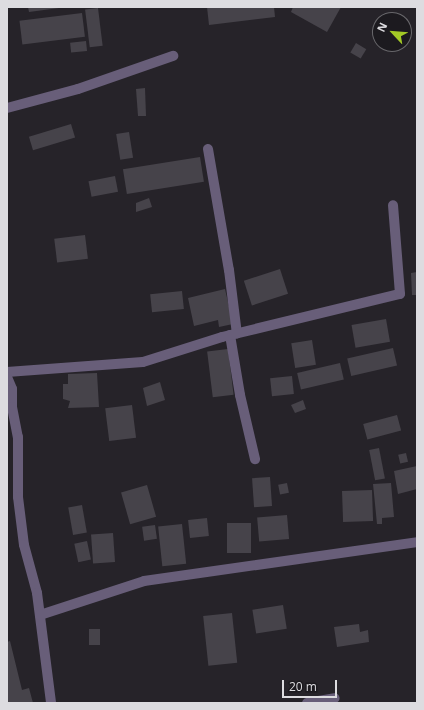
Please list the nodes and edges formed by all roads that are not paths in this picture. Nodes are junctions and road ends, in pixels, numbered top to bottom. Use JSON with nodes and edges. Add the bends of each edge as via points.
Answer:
{"nodes":[{"id":1,"x":173,"y":56,"type":"dead end"},
{"id":2,"x":7,"y":108,"type":"edge"},
{"id":3,"x":208,"y":149,"type":"dead end"},
{"id":4,"x":393,"y":205,"type":"dead end"},
{"id":5,"x":234,"y":334,"type":"junction"},
{"id":6,"x":7,"y":372,"type":"edge"},
{"id":7,"x":7,"y":377,"type":"edge"},
{"id":8,"x":256,"y":459,"type":"dead end"},
{"id":9,"x":417,"y":542,"type":"edge"},
{"id":10,"x":40,"y":615,"type":"junction"},
{"id":11,"x":335,"y":698,"type":"dead end"},
{"id":12,"x":52,"y":703,"type":"edge"},
{"id":13,"x":306,"y":703,"type":"edge"}],
"edges":[{"from":1,"to":2,"type":"street","via":[[78,89]]},
{"from":3,"to":5,"type":"street","via":[[229,270]]},
{"from":4,"to":5,"type":"street","via":[[400,294]]},
{"from":5,"to":6,"type":"street","via":[[143,362]]},
{"from":5,"to":8,"type":"street","via":[[240,395]]},
{"from":7,"to":10,"type":"street","via":[[12,389],[12,407],[18,437],[18,497],[24,545]]},
{"from":9,"to":10,"type":"street","via":[[144,581]]},
{"from":10,"to":12,"type":"street"},
{"from":11,"to":13,"type":"street"}]}
